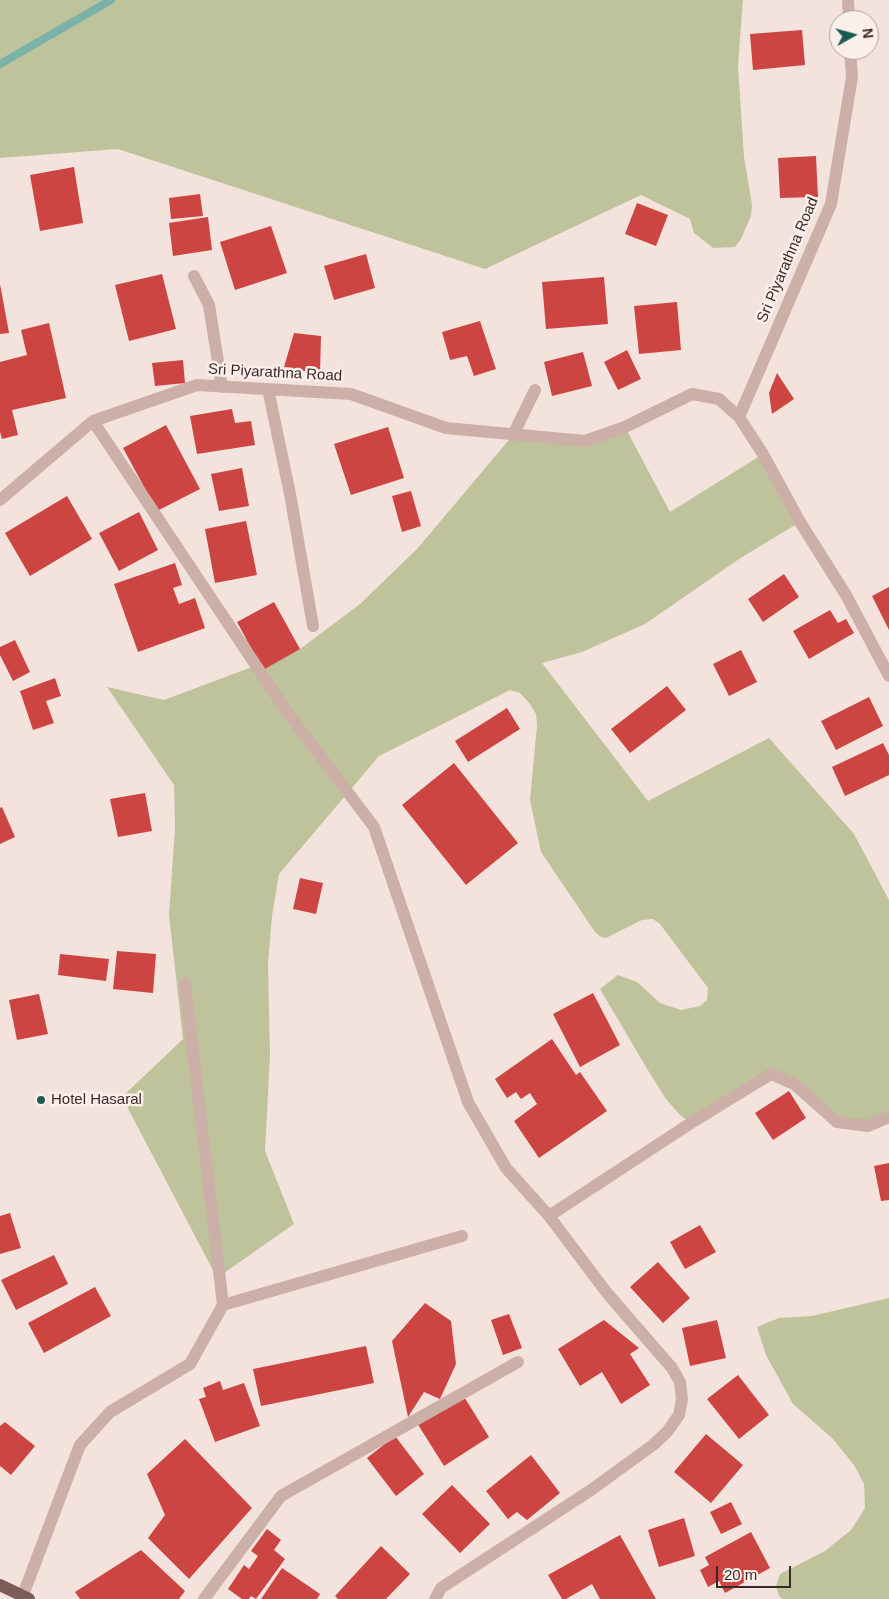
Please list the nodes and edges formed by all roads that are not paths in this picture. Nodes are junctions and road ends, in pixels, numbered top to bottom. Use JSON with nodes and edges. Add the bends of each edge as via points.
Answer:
{"nodes":[{"id":1,"x":851,"y":60,"type":"edge"},
{"id":2,"x":194,"y":276,"type":"dead end"},
{"id":3,"x":222,"y":387,"type":"junction"},
{"id":4,"x":268,"y":389,"type":"junction"},
{"id":5,"x":535,"y":390,"type":"dead end"},
{"id":6,"x":739,"y":417,"type":"junction"},
{"id":7,"x":93,"y":422,"type":"junction"},
{"id":8,"x":513,"y":435,"type":"junction"},
{"id":9,"x":0,"y":500,"type":"edge"},
{"id":10,"x":313,"y":626,"type":"dead end"},
{"id":11,"x":889,"y":676,"type":"edge"},
{"id":12,"x":185,"y":984,"type":"dead end"},
{"id":13,"x":889,"y":1117,"type":"edge"},
{"id":14,"x":549,"y":1216,"type":"junction"},
{"id":15,"x":462,"y":1236,"type":"dead end"},
{"id":16,"x":223,"y":1304,"type":"junction"},
{"id":17,"x":518,"y":1362,"type":"dead end"},
{"id":18,"x":0,"y":1585,"type":"edge"},
{"id":19,"x":26,"y":1597,"type":"edge"},
{"id":20,"x":204,"y":1599,"type":"edge"},
{"id":21,"x":435,"y":1599,"type":"edge"}],
"edges":[{"from":1,"to":6,"type":"street","name":"Sri Piyarathna Road","via":[[852,77],[831,204]]},
{"from":2,"to":3,"type":"street","via":[[209,305]]},
{"from":3,"to":4,"type":"street","name":"Sri Piyarathna Road"},
{"from":3,"to":7,"type":"street","name":"Sri Piyarathna Road","via":[[197,385]]},
{"from":4,"to":8,"type":"street","name":"Sri Piyarathna Road","via":[[350,394],[446,428]]},
{"from":4,"to":10,"type":"street"},
{"from":5,"to":8,"type":"street"},
{"from":6,"to":8,"type":"street","name":"Sri Piyarathna Road","via":[[719,399],[692,394],[585,441]]},
{"from":6,"to":11,"type":"street","name":"Sri Piyarathna Road","via":[[846,595]]},
{"from":7,"to":9,"type":"street","name":"Sri Piyarathna Road"},
{"from":7,"to":14,"type":"street","via":[[285,709],[374,827],[468,1102],[506,1168]]},
{"from":12,"to":16,"type":"street"},
{"from":13,"to":14,"type":"street","via":[[868,1126],[837,1122],[794,1084],[771,1074]]},
{"from":14,"to":21,"type":"street","via":[[607,1293],[672,1368],[680,1382],[682,1399],[678,1415],[653,1445],[591,1490],[441,1588]]},
{"from":15,"to":16,"type":"street"},
{"from":16,"to":19,"type":"street","via":[[190,1364],[110,1412],[80,1445]]},
{"from":17,"to":20,"type":"street","via":[[281,1496]]},
{"from":18,"to":19,"type":"main road"}]}
